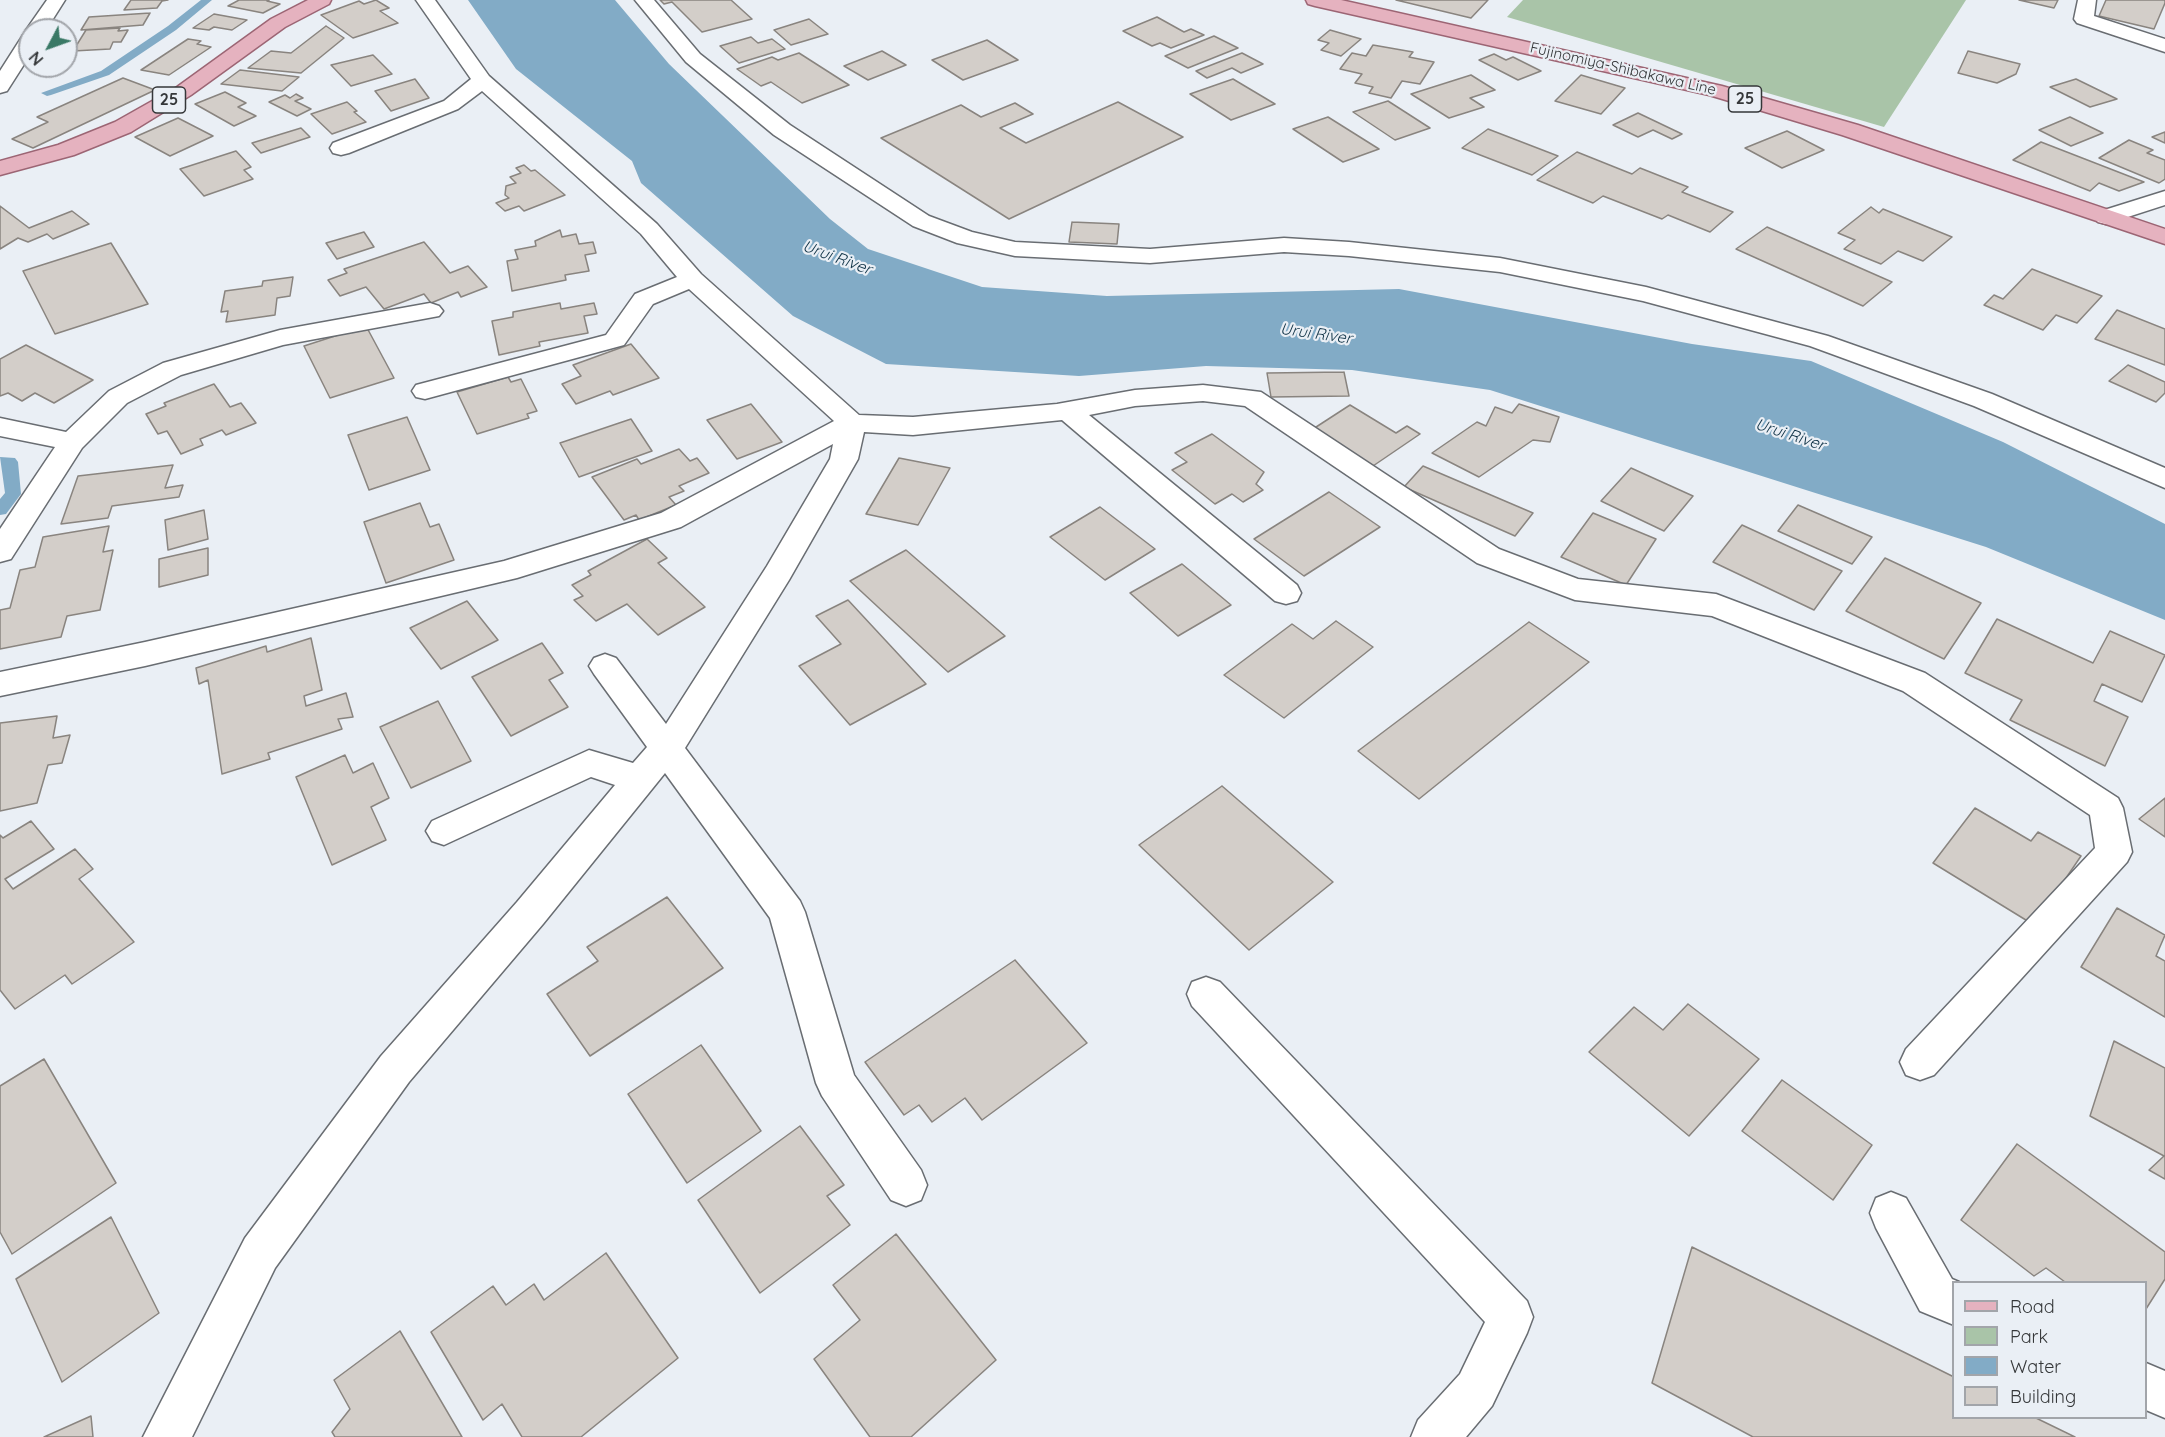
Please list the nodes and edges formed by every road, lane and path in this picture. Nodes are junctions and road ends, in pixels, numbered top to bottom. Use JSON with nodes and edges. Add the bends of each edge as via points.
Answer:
{"nodes":[{"id":1,"x":56,"y":0,"type":"edge"},
{"id":2,"x":322,"y":0,"type":"edge"},
{"id":3,"x":425,"y":0,"type":"edge"},
{"id":4,"x":644,"y":0,"type":"edge"},
{"id":5,"x":1315,"y":0,"type":"edge"},
{"id":6,"x":2087,"y":0,"type":"edge"},
{"id":7,"x":44,"y":18,"type":"edge"},
{"id":8,"x":2165,"y":46,"type":"edge"},
{"id":9,"x":18,"y":54,"type":"edge"},
{"id":10,"x":6,"y":68,"type":"edge"},
{"id":11,"x":482,"y":80,"type":"junction"},
{"id":12,"x":0,"y":87,"type":"edge"},
{"id":13,"x":341,"y":148,"type":"dead end"},
{"id":14,"x":0,"y":168,"type":"edge"},
{"id":15,"x":2165,"y":198,"type":"edge"},
{"id":16,"x":2106,"y":217,"type":"junction"},
{"id":17,"x":2165,"y":237,"type":"edge"},
{"id":18,"x":692,"y":279,"type":"junction"},
{"id":19,"x":430,"y":311,"type":"dead end"},
{"id":20,"x":424,"y":391,"type":"dead end"},
{"id":21,"x":1066,"y":410,"type":"junction"},
{"id":22,"x":852,"y":423,"type":"junction"},
{"id":23,"x":0,"y":427,"type":"edge"},
{"id":24,"x":72,"y":442,"type":"junction"},
{"id":25,"x":2165,"y":479,"type":"edge"},
{"id":26,"x":0,"y":552,"type":"edge"},
{"id":27,"x":1286,"y":593,"type":"dead end"},
{"id":28,"x":605,"y":666,"type":"dead end"},
{"id":29,"x":0,"y":684,"type":"edge"},
{"id":30,"x":664,"y":749,"type":"junction"},
{"id":31,"x":640,"y":779,"type":"junction"},
{"id":32,"x":444,"y":831,"type":"dead end"},
{"id":33,"x":1206,"y":994,"type":"dead end"},
{"id":34,"x":1920,"y":1062,"type":"dead end"},
{"id":35,"x":906,"y":1185,"type":"dead end"},
{"id":36,"x":1892,"y":1213,"type":"dead end"},
{"id":37,"x":1952,"y":1303,"type":"edge"},
{"id":38,"x":2147,"y":1387,"type":"edge"},
{"id":39,"x":2165,"y":1395,"type":"edge"},
{"id":40,"x":167,"y":1437,"type":"edge"},
{"id":41,"x":1435,"y":1437,"type":"edge"}],
"edges":[{"from":1,"to":7,"type":"street"},
{"from":2,"to":14,"type":"main road","number":"25","via":[[278,23],[183,91],[123,127],[66,150]]},
{"from":3,"to":11,"type":"street"},
{"from":4,"to":25,"type":"street","via":[[693,58],[782,130],[921,221],[965,238],[1015,249],[1150,256],[1284,245],[1349,249],[1500,265],[1646,294],[1819,341],[1983,400]]},
{"from":5,"to":16,"type":"main road","name":"Fujinomiya-Shibakawa Line","number":"25","via":[[1715,90],[1850,130]]},
{"from":6,"to":8,"type":"street","via":[[2084,19]]},
{"from":9,"to":10,"type":"street"},
{"from":10,"to":12,"type":"street"},
{"from":11,"to":13,"type":"street","via":[[451,105]]},
{"from":11,"to":18,"type":"street","via":[[649,229]]},
{"from":15,"to":16,"type":"street"},
{"from":16,"to":17,"type":"main road","name":"Fujinomiya-Shibakawa Line","number":"25"},
{"from":18,"to":20,"type":"street","via":[[644,298],[615,340]]},
{"from":18,"to":22,"type":"street"},
{"from":19,"to":24,"type":"street","via":[[280,338],[172,369],[118,397]]},
{"from":21,"to":22,"type":"street","via":[[913,426]]},
{"from":21,"to":27,"type":"street"},
{"from":21,"to":34,"type":"street","via":[[1135,398],[1203,393],[1252,398],[1488,556],[1575,588],[1716,605],[1914,682],[2106,808],[2114,852]]},
{"from":22,"to":29,"type":"street","via":[[671,520],[506,572]]},
{"from":22,"to":30,"type":"street","via":[[844,459],[778,573],[678,733]]},
{"from":23,"to":24,"type":"street"},
{"from":24,"to":26,"type":"street"},
{"from":28,"to":30,"type":"street"},
{"from":30,"to":31,"type":"street"},
{"from":30,"to":35,"type":"street","via":[[788,912],[836,1083]]},
{"from":31,"to":32,"type":"street","via":[[589,763]]},
{"from":31,"to":40,"type":"street","via":[[395,1069],[260,1253]]},
{"from":33,"to":41,"type":"street","via":[[1511,1317],[1476,1390]]},
{"from":36,"to":37,"type":"street","via":[[1936,1295]]},
{"from":38,"to":39,"type":"street"}]}
